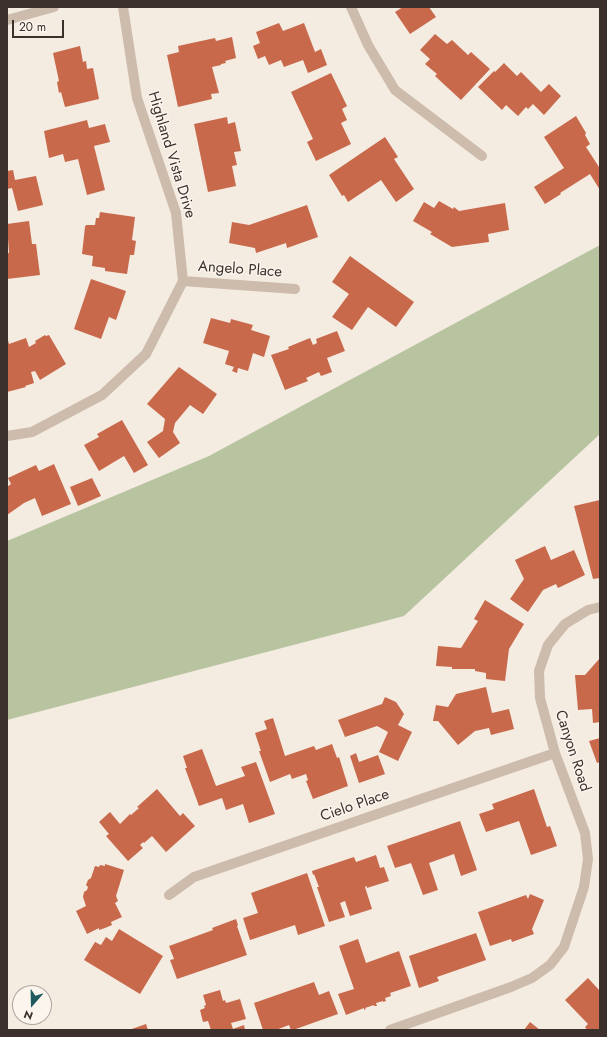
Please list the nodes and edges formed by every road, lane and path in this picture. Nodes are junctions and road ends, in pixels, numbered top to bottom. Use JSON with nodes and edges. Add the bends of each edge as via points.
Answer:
{"nodes":[{"id":1,"x":54,"y":7,"type":"edge"},
{"id":2,"x":123,"y":7,"type":"edge"},
{"id":3,"x":351,"y":7,"type":"edge"},
{"id":4,"x":7,"y":20,"type":"edge"},
{"id":5,"x":482,"y":156,"type":"dead end"},
{"id":6,"x":183,"y":281,"type":"junction"},
{"id":7,"x":295,"y":289,"type":"dead end"},
{"id":8,"x":7,"y":436,"type":"edge"},
{"id":9,"x":600,"y":607,"type":"edge"},
{"id":10,"x":554,"y":754,"type":"junction"},
{"id":11,"x":169,"y":895,"type":"dead end"},
{"id":12,"x":390,"y":1030,"type":"edge"}],
"edges":[{"from":1,"to":4,"type":"street"},
{"from":2,"to":6,"type":"street","name":"Highland Vista Drive","via":[[137,98],[176,213]]},
{"from":3,"to":5,"type":"street","via":[[368,45],[395,90]]},
{"from":6,"to":7,"type":"street","name":"Angelo Place"},
{"from":6,"to":8,"type":"street","via":[[146,354],[102,396],[32,432]]},
{"from":9,"to":10,"type":"street","name":"Canyon Road","via":[[588,610],[565,624],[548,645],[539,671],[540,698]]},
{"from":10,"to":11,"type":"street","name":"Cielo Place","via":[[194,877]]},
{"from":10,"to":12,"type":"street","name":"Canyon Road","via":[[585,833],[588,859],[584,887],[564,947],[550,965],[532,978]]}]}
